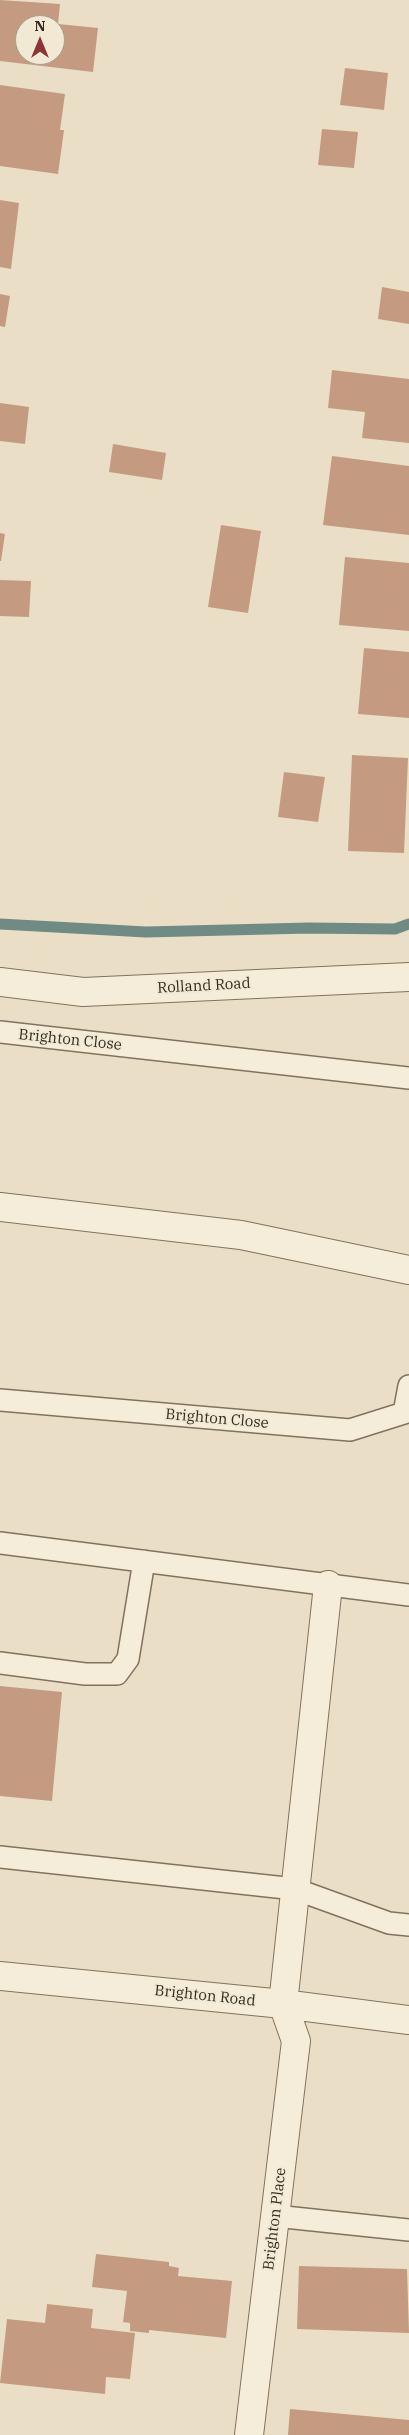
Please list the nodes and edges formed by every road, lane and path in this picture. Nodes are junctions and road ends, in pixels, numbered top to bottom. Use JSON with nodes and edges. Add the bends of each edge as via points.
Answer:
{"nodes":[{"id":1,"x":409,"y":977,"type":"edge"},
{"id":2,"x":0,"y":982,"type":"edge"},
{"id":3,"x":0,"y":1032,"type":"edge"},
{"id":4,"x":409,"y":1078,"type":"edge"},
{"id":5,"x":0,"y":1207,"type":"edge"},
{"id":6,"x":409,"y":1270,"type":"edge"},
{"id":7,"x":409,"y":1386,"type":"edge"},
{"id":8,"x":0,"y":1400,"type":"edge"},
{"id":9,"x":0,"y":1543,"type":"edge"},
{"id":10,"x":144,"y":1561,"type":"junction"},
{"id":11,"x":328,"y":1585,"type":"junction"},
{"id":12,"x":409,"y":1595,"type":"edge"},
{"id":13,"x":0,"y":1663,"type":"edge"},
{"id":14,"x":0,"y":1857,"type":"edge"},
{"id":15,"x":295,"y":1889,"type":"junction"},
{"id":16,"x":409,"y":1925,"type":"edge"},
{"id":17,"x":0,"y":1976,"type":"edge"},
{"id":18,"x":283,"y":2004,"type":"junction"},
{"id":19,"x":409,"y":2020,"type":"edge"},
{"id":20,"x":276,"y":2216,"type":"junction"},
{"id":21,"x":409,"y":2230,"type":"edge"},
{"id":22,"x":249,"y":2435,"type":"edge"}],
"edges":[{"from":1,"to":2,"type":"street","name":"Rolland Road","via":[[83,992]]},
{"from":3,"to":4,"type":"lane","name":"Brighton Close"},
{"from":5,"to":6,"type":"street","via":[[241,1235]]},
{"from":7,"to":8,"type":"lane","name":"Brighton Close","via":[[404,1413],[350,1430]]},
{"from":9,"to":10,"type":"lane"},
{"from":10,"to":11,"type":"lane"},
{"from":10,"to":13,"type":"lane","via":[[128,1659],[117,1674],[85,1674]]},
{"from":11,"to":12,"type":"lane"},
{"from":11,"to":15,"type":"street"},
{"from":14,"to":15,"type":"lane"},
{"from":15,"to":16,"type":"lane","via":[[388,1923]]},
{"from":15,"to":18,"type":"street"},
{"from":17,"to":18,"type":"street","name":"Brighton Road"},
{"from":18,"to":19,"type":"street","name":"Brighton Road"},
{"from":18,"to":20,"type":"street","name":"Brighton Place","via":[[296,2040]]},
{"from":20,"to":21,"type":"lane"},
{"from":20,"to":22,"type":"street","name":"Brighton Place"}]}
